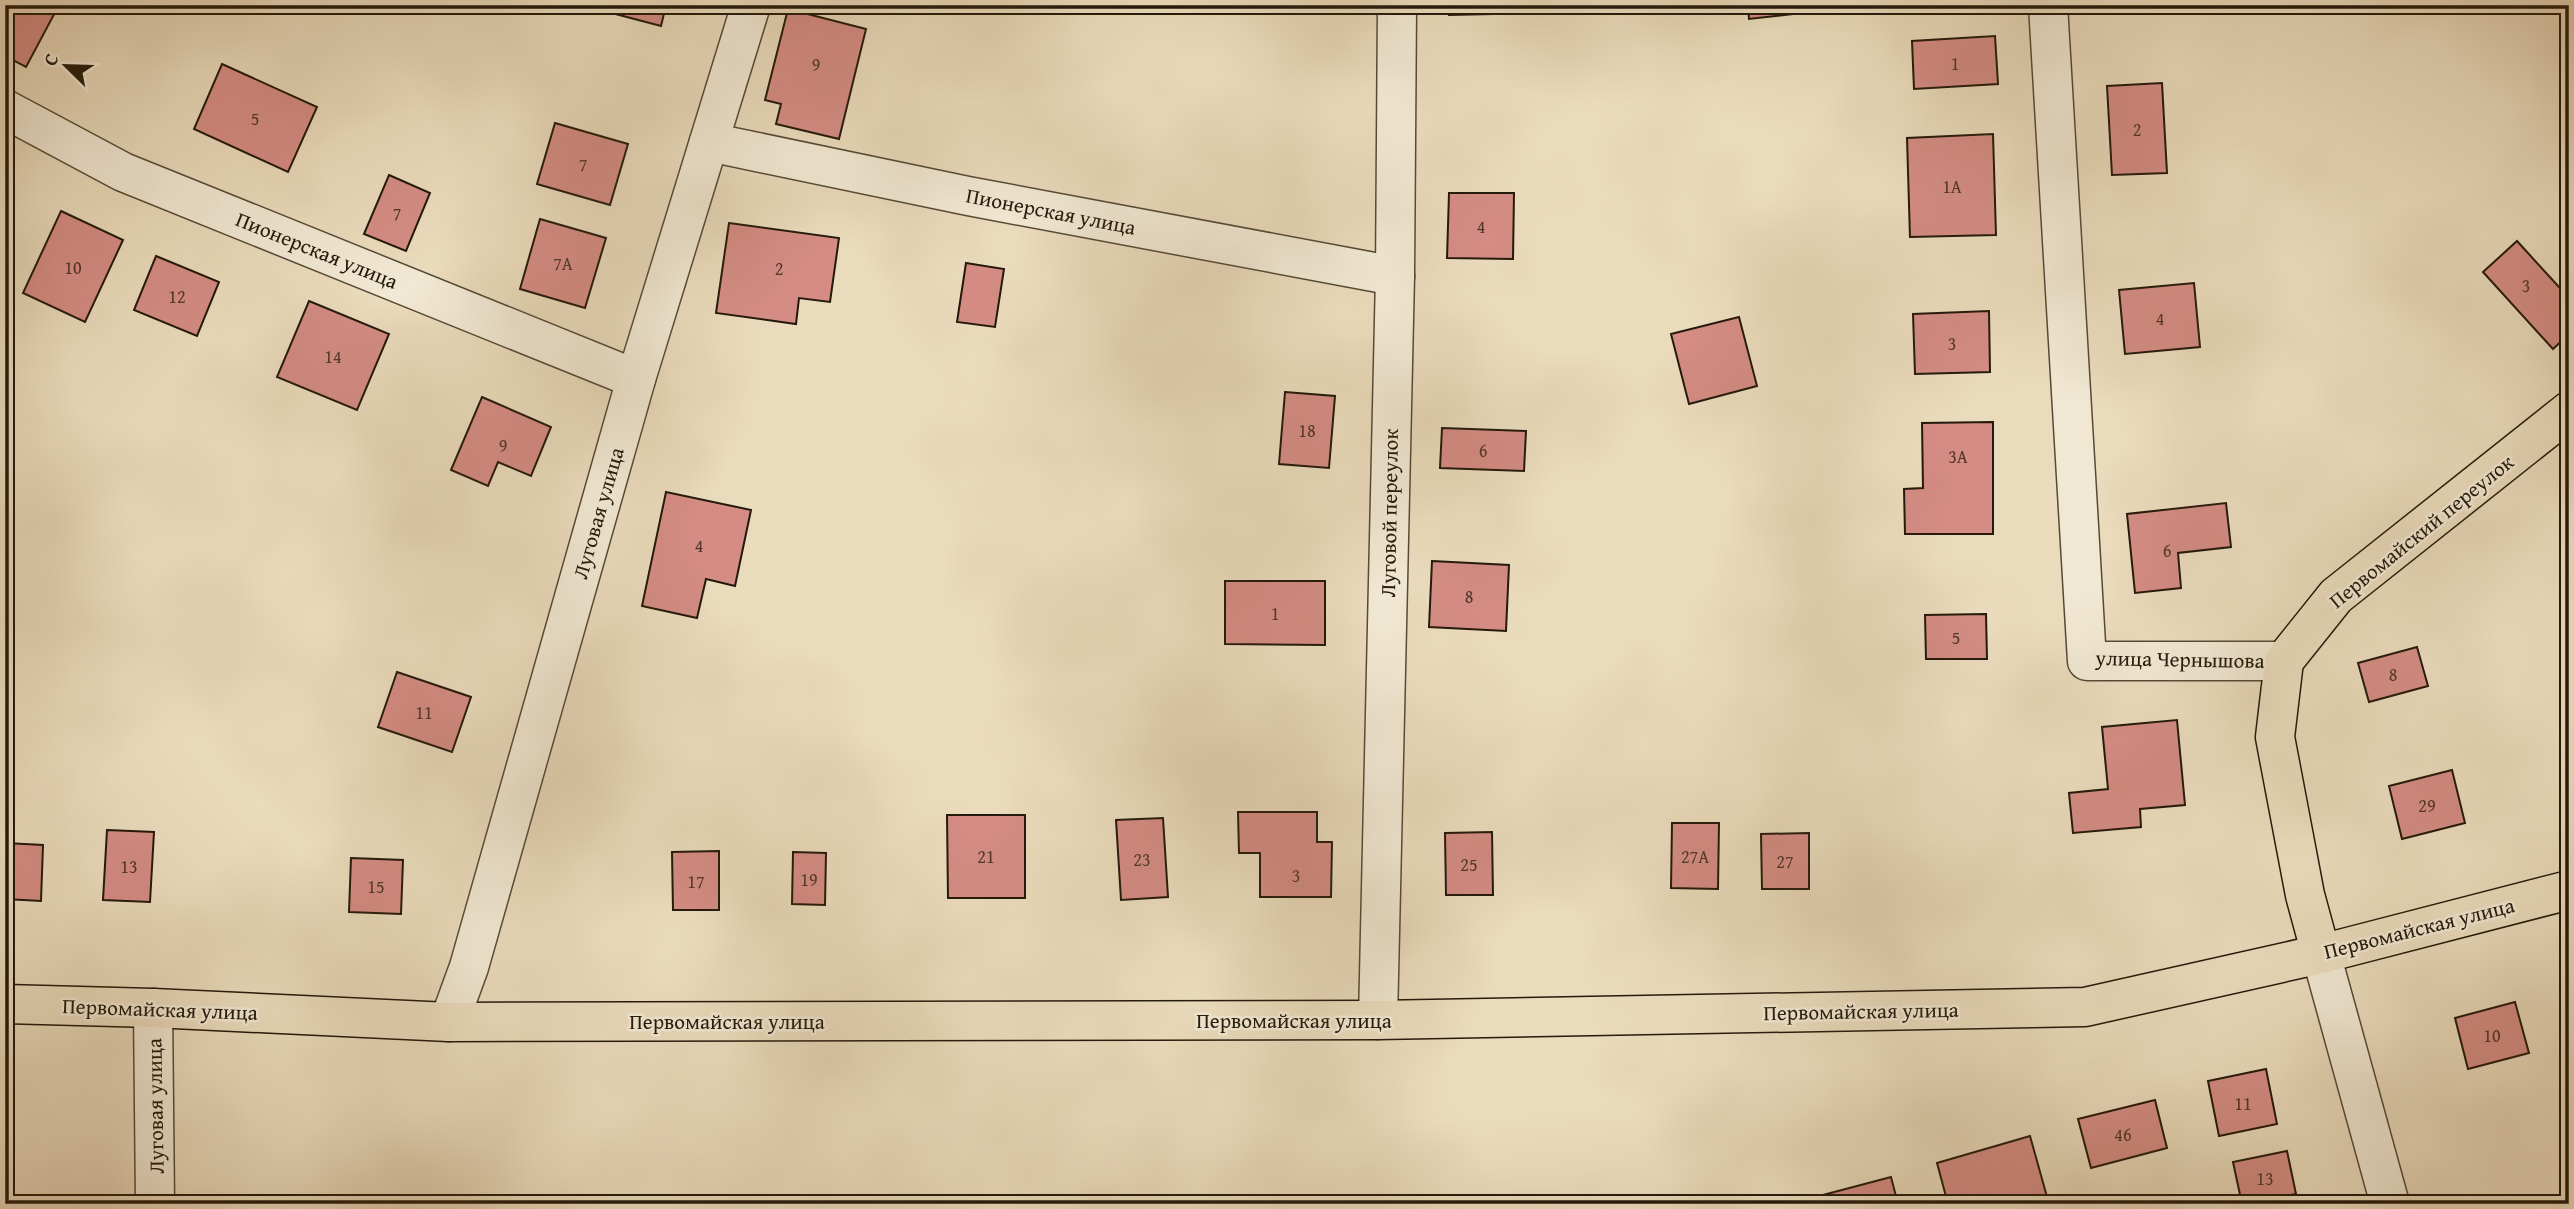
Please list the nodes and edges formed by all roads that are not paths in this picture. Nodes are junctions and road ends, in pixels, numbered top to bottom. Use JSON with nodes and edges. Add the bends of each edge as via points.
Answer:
{"nodes":[{"id":1,"x":751,"y":5,"type":"edge"},
{"id":2,"x":1397,"y":5,"type":"edge"},
{"id":3,"x":2049,"y":5,"type":"edge"},
{"id":4,"x":5,"y":109,"type":"edge"},
{"id":5,"x":709,"y":142,"type":"junction"},
{"id":6,"x":1395,"y":276,"type":"junction"},
{"id":7,"x":636,"y":379,"type":"junction"},
{"id":8,"x":2569,"y":411,"type":"edge"},
{"id":9,"x":2284,"y":661,"type":"junction"},
{"id":10,"x":2569,"y":890,"type":"edge"},
{"id":11,"x":2321,"y":954,"type":"junction"},
{"id":12,"x":5,"y":1004,"type":"edge"},
{"id":13,"x":153,"y":1008,"type":"junction"},
{"id":14,"x":1378,"y":1020,"type":"junction"},
{"id":15,"x":449,"y":1022,"type":"junction"},
{"id":16,"x":155,"y":1204,"type":"edge"},
{"id":17,"x":2390,"y":1204,"type":"edge"}],
"edges":[{"from":1,"to":5,"type":"street","name":"Луговая улица"},
{"from":2,"to":6,"type":"street","name":"Луговой переулок"},
{"from":3,"to":9,"type":"street","name":"улица Чернышова","via":[[2087,662]]},
{"from":4,"to":7,"type":"street","name":"Пионерская улица","via":[[122,172]]},
{"from":5,"to":6,"type":"street","name":"Пионерская улица"},
{"from":5,"to":7,"type":"street","name":"Луговая улица"},
{"from":6,"to":14,"type":"street","name":"Луговой переулок"},
{"from":7,"to":15,"type":"street","name":"Луговая улица","via":[[469,967]]},
{"from":8,"to":9,"type":"main road","name":"Первомайский переулок","via":[[2336,596]]},
{"from":9,"to":11,"type":"main road","name":"улица Чернышова","via":[[2275,737]]},
{"from":10,"to":11,"type":"main road","name":"Первомайская улица"},
{"from":11,"to":14,"type":"main road","name":"Первомайская улица","via":[[2085,1007]]},
{"from":11,"to":17,"type":"street","name":"улица Чернышова"},
{"from":12,"to":13,"type":"main road","name":"Первомайская улица"},
{"from":13,"to":15,"type":"main road","name":"Первомайская улица"},
{"from":13,"to":16,"type":"street","name":"Луговая улица"},
{"from":14,"to":15,"type":"main road","name":"Первомайская улица"}]}
